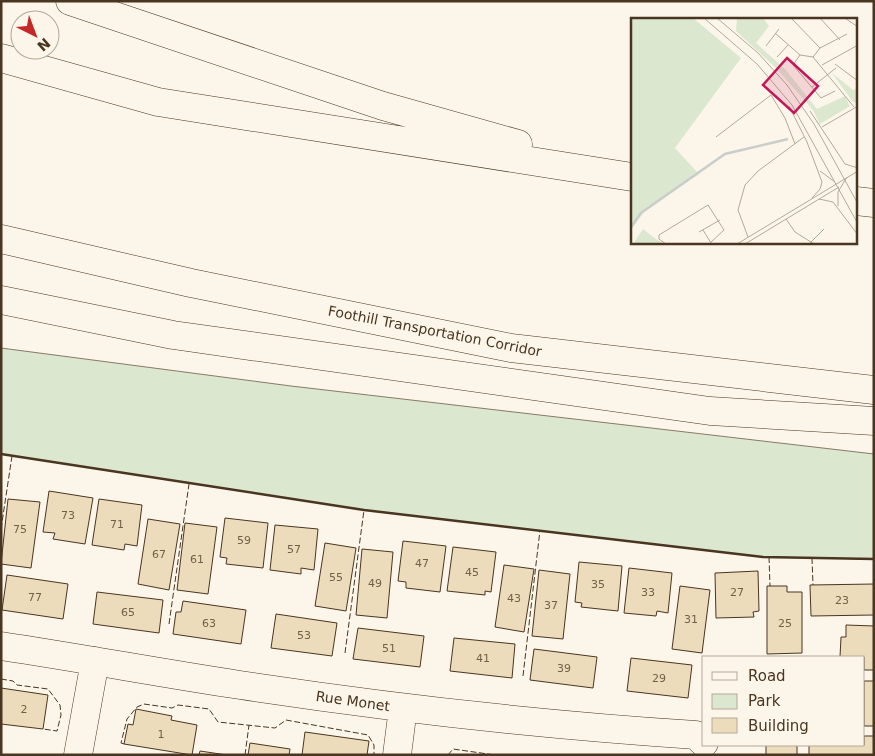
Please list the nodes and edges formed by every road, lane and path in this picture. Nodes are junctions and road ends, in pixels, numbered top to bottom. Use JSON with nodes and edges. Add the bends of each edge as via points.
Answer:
{"nodes":[{"id":1,"x":70,"y":1,"type":"edge"},
{"id":2,"x":1,"y":58,"type":"edge"},
{"id":3,"x":631,"y":177,"type":"edge"},
{"id":4,"x":631,"y":177,"type":"edge"},
{"id":5,"x":858,"y":201,"type":"edge"},
{"id":6,"x":874,"y":203,"type":"edge"},
{"id":7,"x":1,"y":239,"type":"edge"},
{"id":8,"x":1,"y":300,"type":"edge"},
{"id":9,"x":874,"y":390,"type":"edge"},
{"id":10,"x":874,"y":420,"type":"edge"},
{"id":11,"x":1,"y":646,"type":"edge"},
{"id":12,"x":96,"y":661,"type":"junction"},
{"id":13,"x":403,"y":708,"type":"junction"},
{"id":14,"x":702,"y":741,"type":"edge"},
{"id":15,"x":707,"y":746,"type":"edge"},
{"id":16,"x":78,"y":755,"type":"edge"},
{"id":17,"x":397,"y":755,"type":"edge"},
{"id":18,"x":716,"y":755,"type":"edge"}],
"edges":[{"from":1,"to":3,"type":"main road","via":[[383,106]]},
{"from":2,"to":4,"type":"main road","via":[[158,102]]},
{"from":5,"to":6,"type":"main road"},
{"from":7,"to":9,"type":"main road","name":"Foothill Transportation Corridor","via":[[191,283],[511,348]]},
{"from":8,"to":10,"type":"main road","via":[[173,335],[710,411]]},
{"from":11,"to":12,"type":"main road","name":"Rue Monet"},
{"from":12,"to":13,"type":"main road","name":"Rue Monet"},
{"from":12,"to":16,"type":"main road"},
{"from":13,"to":14,"type":"main road","name":"Rue Monet","via":[[603,729],[696,735]]},
{"from":13,"to":17,"type":"main road"},
{"from":15,"to":18,"type":"main road","name":"Rue Monet"}]}
